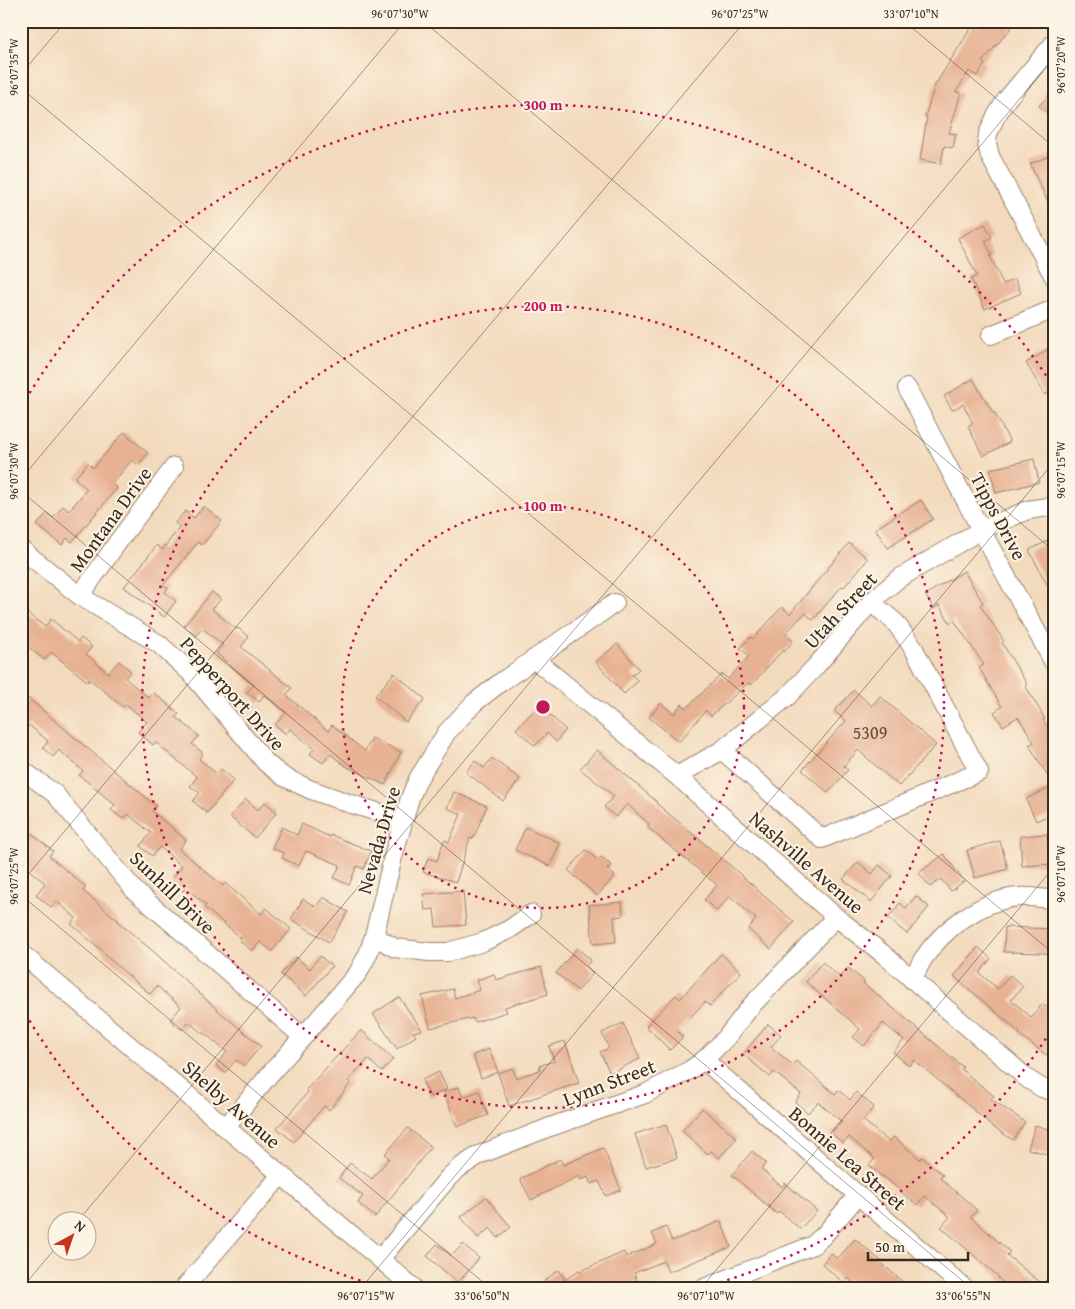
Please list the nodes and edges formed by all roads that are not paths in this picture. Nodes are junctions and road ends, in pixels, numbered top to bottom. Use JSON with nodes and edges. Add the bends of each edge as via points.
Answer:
{"nodes":[{"id":1,"x":1054,"y":43,"type":"edge"},
{"id":2,"x":1054,"y":277,"type":"edge"},
{"id":3,"x":1054,"y":309,"type":"edge"},
{"id":4,"x":991,"y":335,"type":"dead end"},
{"id":5,"x":907,"y":388,"type":"dead end"},
{"id":6,"x":174,"y":467,"type":"dead end"},
{"id":7,"x":1054,"y":506,"type":"edge"},
{"id":8,"x":981,"y":530,"type":"junction"},
{"id":9,"x":21,"y":550,"type":"edge"},
{"id":10,"x":80,"y":596,"type":"junction"},
{"id":11,"x":871,"y":602,"type":"junction"},
{"id":12,"x":615,"y":604,"type":"dead end"},
{"id":13,"x":534,"y":659,"type":"junction"},
{"id":14,"x":1054,"y":663,"type":"edge"},
{"id":15,"x":722,"y":750,"type":"junction"},
{"id":16,"x":21,"y":769,"type":"edge"},
{"id":17,"x":677,"y":776,"type":"junction"},
{"id":18,"x":403,"y":820,"type":"junction"},
{"id":19,"x":1054,"y":899,"type":"edge"},
{"id":20,"x":531,"y":914,"type":"dead end"},
{"id":21,"x":836,"y":917,"type":"junction"},
{"id":22,"x":374,"y":936,"type":"junction"},
{"id":23,"x":21,"y":953,"type":"edge"},
{"id":24,"x":912,"y":980,"type":"junction"},
{"id":25,"x":303,"y":1037,"type":"junction"},
{"id":26,"x":704,"y":1060,"type":"junction"},
{"id":27,"x":1054,"y":1092,"type":"edge"},
{"id":28,"x":226,"y":1126,"type":"junction"},
{"id":29,"x":281,"y":1175,"type":"junction"},
{"id":30,"x":858,"y":1195,"type":"junction"},
{"id":31,"x":380,"y":1259,"type":"junction"},
{"id":32,"x":184,"y":1288,"type":"edge"},
{"id":33,"x":414,"y":1288,"type":"edge"},
{"id":34,"x":704,"y":1288,"type":"edge"},
{"id":35,"x":964,"y":1288,"type":"edge"}],
"edges":[{"from":1,"to":2,"type":"street","via":[[1006,100],[988,134],[987,144],[990,156]]},
{"from":3,"to":4,"type":"street"},
{"from":5,"to":8,"type":"street","name":"Tipps Drive"},
{"from":6,"to":10,"type":"street","name":"Montana Drive"},
{"from":7,"to":8,"type":"street","name":"Utah Street","via":[[1028,510]]},
{"from":8,"to":11,"type":"street","name":"Utah Street","via":[[898,579]]},
{"from":8,"to":14,"type":"street","name":"Tipps Drive"},
{"from":9,"to":10,"type":"street","name":"Pepperport Drive"},
{"from":10,"to":18,"type":"street","name":"Pepperport Drive","via":[[160,644],[191,673],[266,763],[284,777],[309,789]]},
{"from":11,"to":15,"type":"street","name":"Utah Street","via":[[788,696]]},
{"from":11,"to":15,"type":"street","via":[[895,622],[914,649],[979,772],[822,839]]},
{"from":12,"to":13,"type":"street","name":"Nevada Drive"},
{"from":13,"to":17,"type":"street","name":"Nashville Avenue"},
{"from":13,"to":18,"type":"street","name":"Nevada Drive","via":[[474,703],[447,732],[418,779]]},
{"from":15,"to":17,"type":"street","name":"Utah Street"},
{"from":16,"to":25,"type":"street","name":"Sunhill Drive","via":[[55,794],[136,891]]},
{"from":17,"to":21,"type":"street","name":"Nashville Avenue"},
{"from":18,"to":22,"type":"street","name":"Nevada Drive"},
{"from":19,"to":24,"type":"street","via":[[1019,897],[997,902],[960,920],[935,944]]},
{"from":20,"to":22,"type":"street","via":[[483,942],[448,952],[395,948]]},
{"from":21,"to":24,"type":"street","name":"Nashville Avenue"},
{"from":21,"to":26,"type":"street","name":"Lynn Street"},
{"from":22,"to":25,"type":"street","name":"Nevada Drive","via":[[358,973]]},
{"from":23,"to":28,"type":"street","name":"Shelby Avenue"},
{"from":24,"to":27,"type":"street","name":"Nashville Avenue","via":[[1029,1080]]},
{"from":25,"to":28,"type":"street","name":"Nevada Drive"},
{"from":26,"to":30,"type":"street","name":"Bonnie Lea Street"},
{"from":26,"to":31,"type":"street","name":"Lynn Street","via":[[645,1094],[479,1155],[448,1177]]},
{"from":28,"to":29,"type":"street","name":"Shelby Avenue"},
{"from":29,"to":31,"type":"street","name":"Shelby Avenue"},
{"from":29,"to":32,"type":"street"},
{"from":30,"to":34,"type":"street","via":[[813,1245]]},
{"from":30,"to":35,"type":"street","name":"Bonnie Lea Street"},
{"from":31,"to":33,"type":"street","name":"Shelby Avenue"}]}
